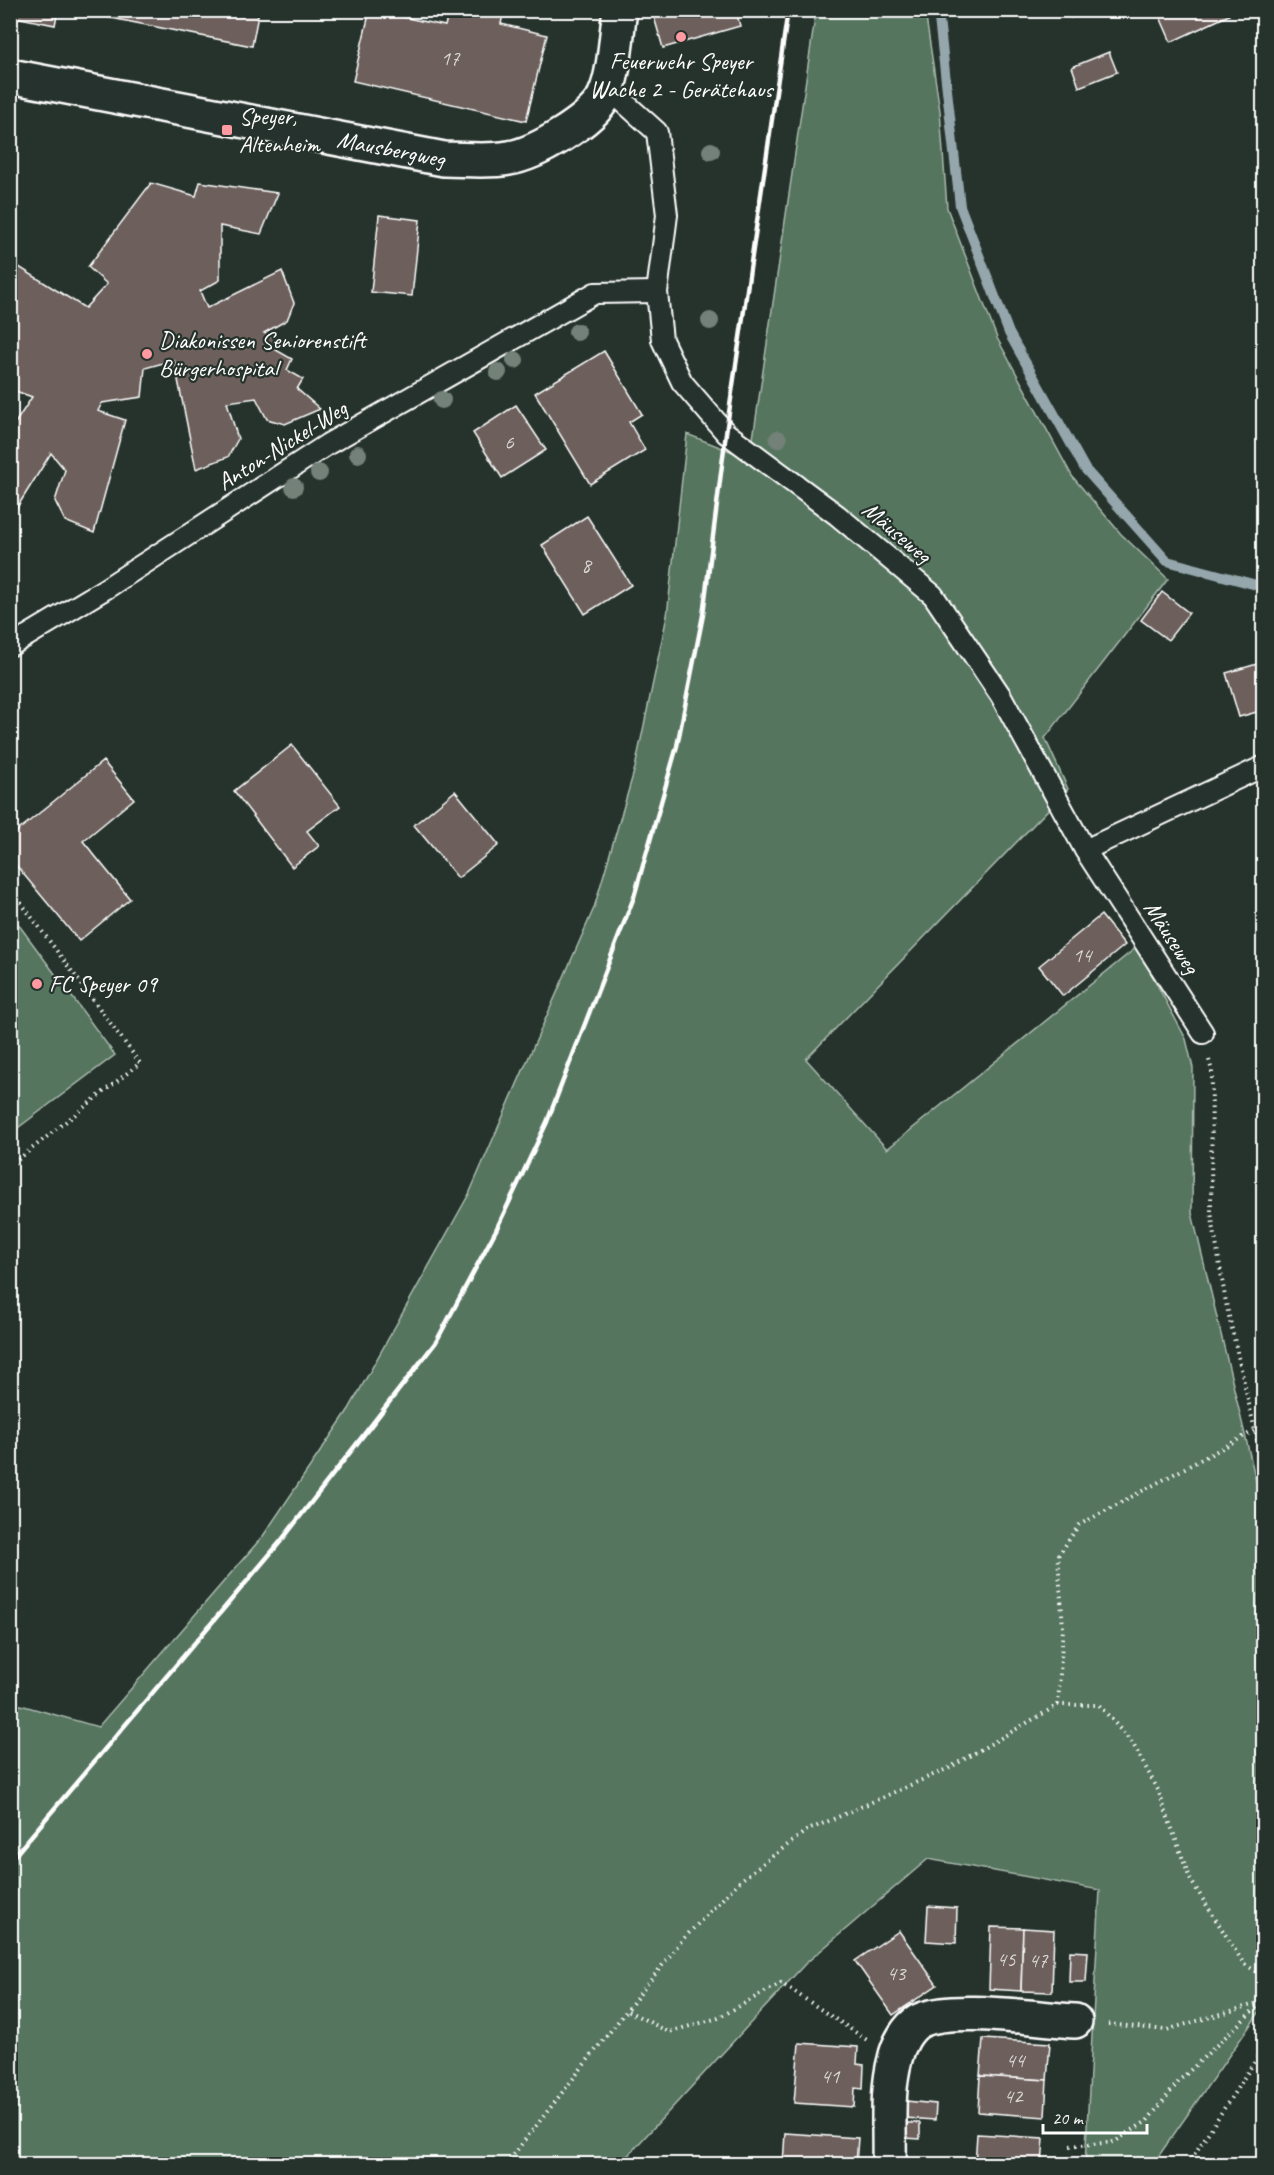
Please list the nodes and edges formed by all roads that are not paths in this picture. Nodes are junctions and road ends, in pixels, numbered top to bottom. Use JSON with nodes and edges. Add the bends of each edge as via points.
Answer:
{"nodes":[{"id":1,"x":620,"y":10,"type":"edge"},
{"id":2,"x":10,"y":76,"type":"edge"},
{"id":3,"x":608,"y":88,"type":"junction"},
{"id":4,"x":657,"y":292,"type":"junction"},
{"id":5,"x":10,"y":646,"type":"edge"},
{"id":6,"x":1263,"y":766,"type":"edge"},
{"id":7,"x":1085,"y":850,"type":"junction"},
{"id":8,"x":1203,"y":1033,"type":"road end"},
{"id":9,"x":1075,"y":2021,"type":"road end"},
{"id":10,"x":889,"y":2164,"type":"edge"}],
"edges":[{"from":1,"to":3,"type":"street"},
{"from":2,"to":3,"type":"street","name":"Mausbergweg","via":[[444,159],[508,159],[534,150],[598,106]]},
{"from":3,"to":4,"type":"lane","name":"Mäuseweg","via":[[657,132],[667,215]]},
{"from":4,"to":5,"type":"lane","name":"Anton-Nickel-Weg","via":[[595,293],[328,444]]},
{"from":4,"to":7,"type":"lane","name":"Mäuseweg","via":[[662,340],[682,382],[726,433],[837,515],[933,595],[1001,696]]},
{"from":6,"to":7,"type":"lane"},
{"from":7,"to":8,"type":"lane","name":"Mäuseweg"},
{"from":9,"to":10,"type":"street","via":[[958,2013],[918,2022],[904,2037],[895,2058]]}]}
